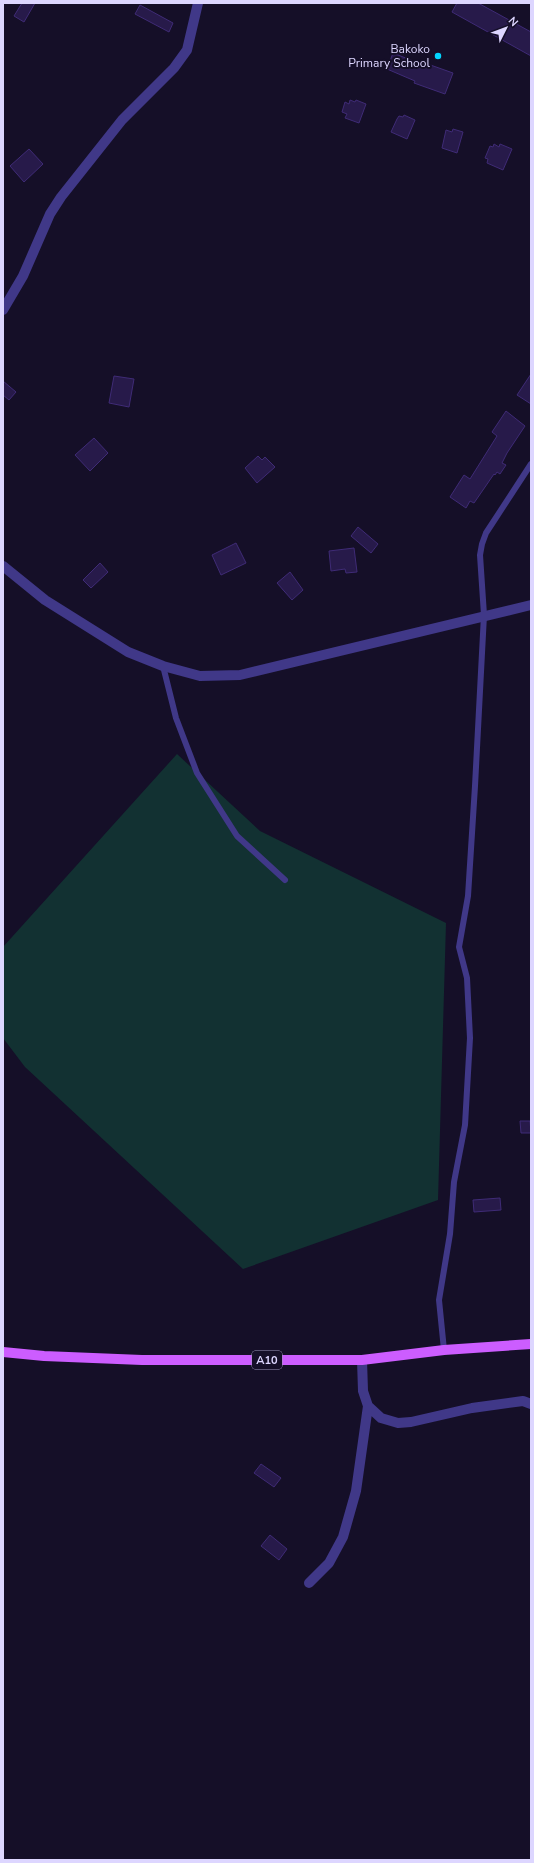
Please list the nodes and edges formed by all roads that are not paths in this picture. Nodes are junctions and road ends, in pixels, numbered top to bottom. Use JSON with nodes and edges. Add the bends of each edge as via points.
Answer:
{"nodes":[{"id":1,"x":198,"y":3,"type":"edge"},
{"id":2,"x":3,"y":310,"type":"edge"},
{"id":3,"x":531,"y":464,"type":"edge"},
{"id":4,"x":3,"y":566,"type":"edge"},
{"id":5,"x":531,"y":605,"type":"edge"},
{"id":6,"x":484,"y":615,"type":"junction"},
{"id":7,"x":163,"y":666,"type":"junction"},
{"id":8,"x":285,"y":880,"type":"dead end"},
{"id":9,"x":531,"y":1344,"type":"edge"},
{"id":10,"x":444,"y":1350,"type":"junction"},
{"id":11,"x":3,"y":1352,"type":"edge"},
{"id":12,"x":362,"y":1360,"type":"junction"},
{"id":13,"x":531,"y":1404,"type":"edge"},
{"id":14,"x":368,"y":1406,"type":"junction"},
{"id":15,"x":309,"y":1583,"type":"dead end"}],
"edges":[{"from":1,"to":2,"type":"street","via":[[187,50],[174,68],[122,120],[60,197],[23,276]]},
{"from":3,"to":6,"type":"lane","via":[[486,533],[482,544],[480,555]]},
{"from":4,"to":7,"type":"street","via":[[44,600],[97,634],[128,652]]},
{"from":5,"to":6,"type":"street"},
{"from":6,"to":7,"type":"street","via":[[240,675],[200,676]]},
{"from":6,"to":10,"type":"lane","via":[[468,888],[459,947],[467,978],[470,1046],[465,1125],[454,1182],[450,1234],[439,1300]]},
{"from":7,"to":8,"type":"lane","via":[[176,718],[197,772],[237,836]]},
{"from":9,"to":10,"type":"main road","number":"A10"},
{"from":10,"to":12,"type":"main road","number":"A10"},
{"from":11,"to":12,"type":"main road","number":"A10","via":[[142,1360]]},
{"from":12,"to":14,"type":"street","via":[[363,1391]]},
{"from":13,"to":14,"type":"street","via":[[523,1401],[472,1408],[398,1423],[381,1418]]},
{"from":14,"to":15,"type":"street","via":[[356,1491],[343,1537],[329,1564]]}]}
